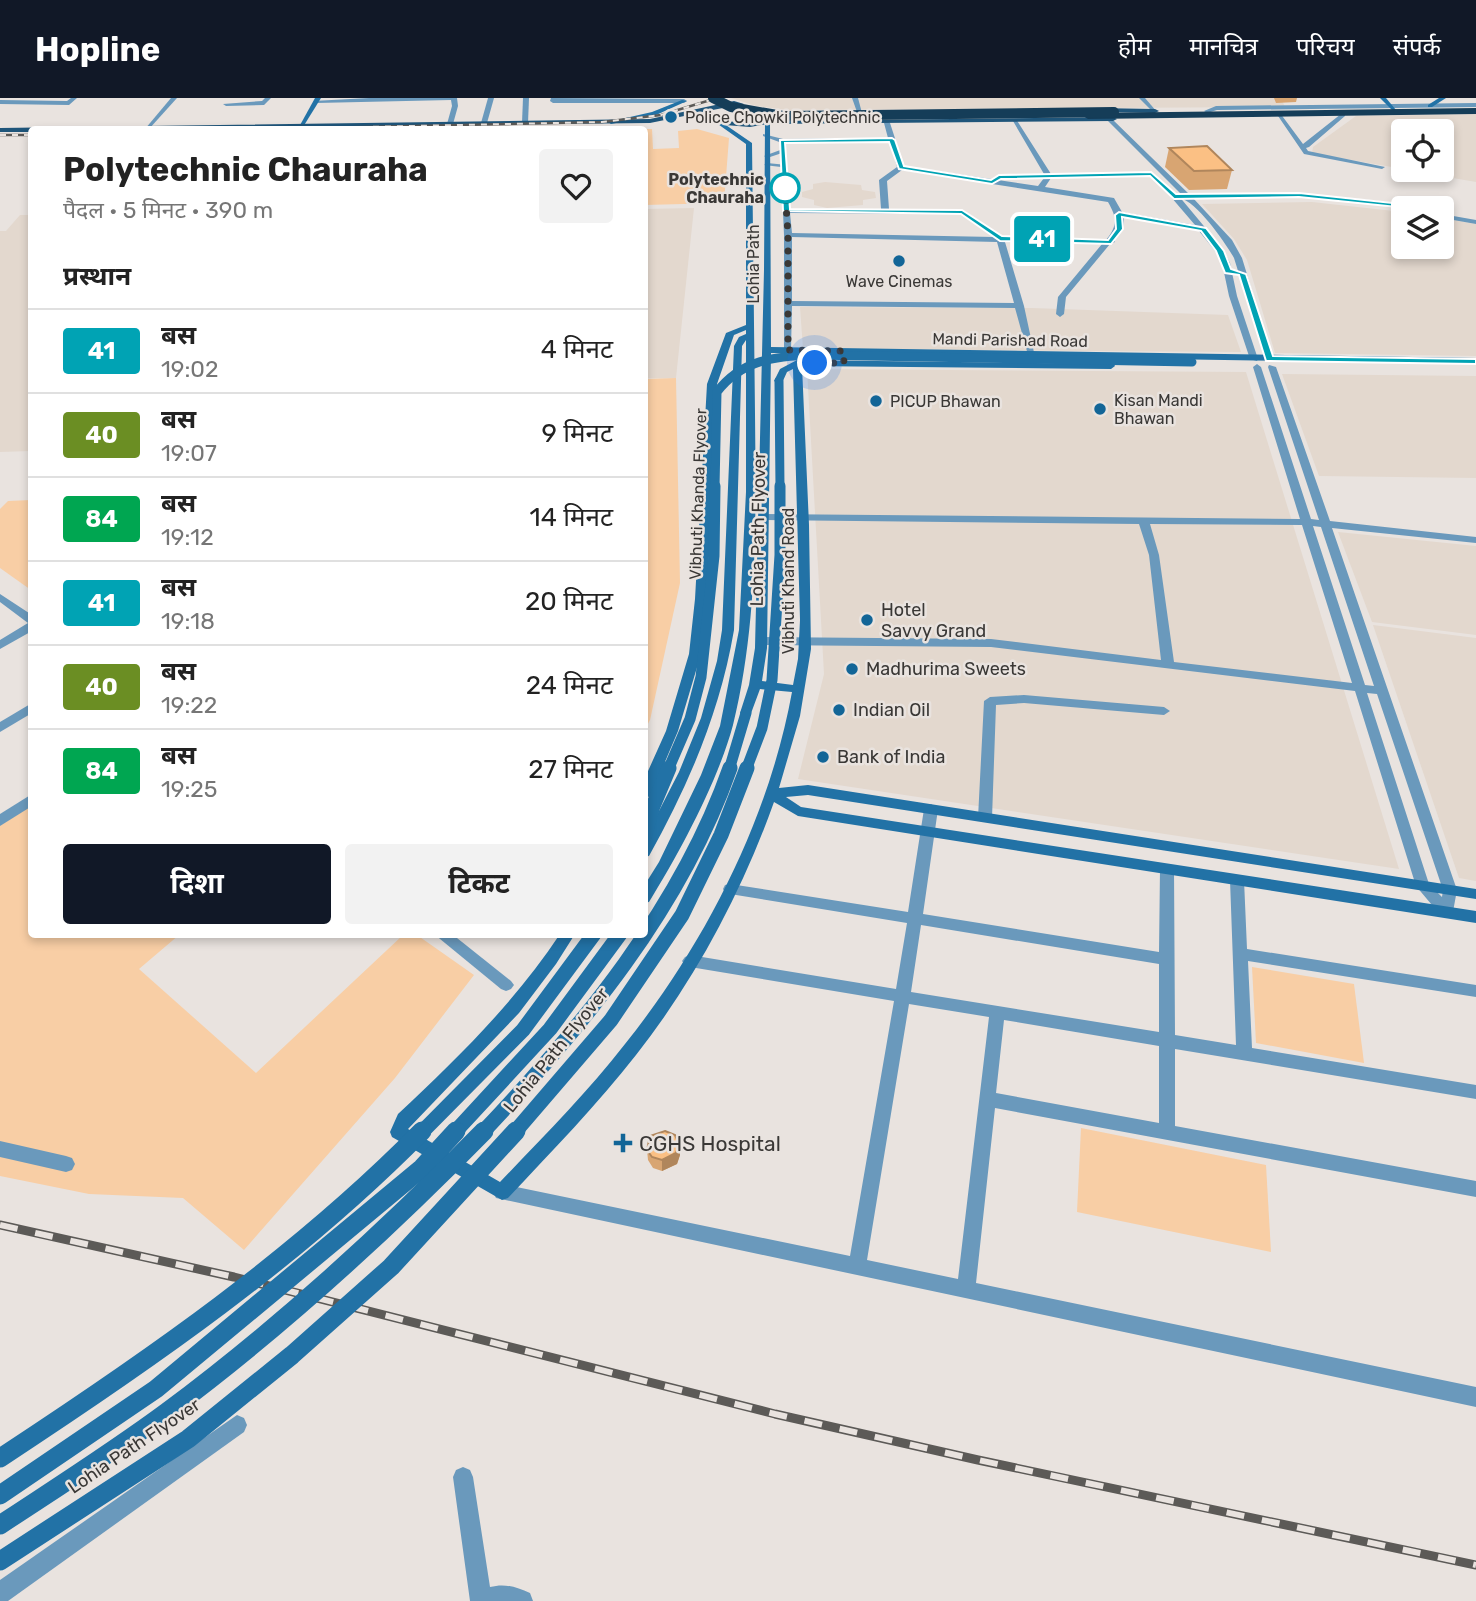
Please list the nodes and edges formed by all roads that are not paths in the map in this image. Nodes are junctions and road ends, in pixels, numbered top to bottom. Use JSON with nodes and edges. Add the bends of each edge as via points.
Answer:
{"nodes":[{"id":1,"x":74,"y":98,"type":"edge"},
{"id":2,"x":174,"y":98,"type":"edge"},
{"id":3,"x":230,"y":98,"type":"edge"},
{"id":4,"x":268,"y":98,"type":"edge"},
{"id":5,"x":454,"y":98,"type":"edge"},
{"id":6,"x":491,"y":98,"type":"edge"},
{"id":7,"x":526,"y":98,"type":"edge"},
{"id":8,"x":554,"y":98,"type":"edge"},
{"id":9,"x":701,"y":98,"type":"edge"},
{"id":10,"x":713,"y":98,"type":"edge"},
{"id":11,"x":724,"y":98,"type":"edge"},
{"id":12,"x":855,"y":98,"type":"edge"},
{"id":13,"x":1142,"y":98,"type":"edge"},
{"id":14,"x":1383,"y":98,"type":"edge"},
{"id":15,"x":1443,"y":98,"type":"edge"},
{"id":16,"x":321,"y":99,"type":"edge"},
{"id":17,"x":373,"y":99,"type":"edge"},
{"id":18,"x":649,"y":99,"type":"edge"},
{"id":19,"x":684,"y":99,"type":"edge"},
{"id":20,"x":36,"y":100,"type":"edge"},
{"id":21,"x":0,"y":102,"type":"edge"},
{"id":22,"x":1432,"y":102,"type":"edge"},
{"id":23,"x":734,"y":103,"type":"junction"},
{"id":24,"x":1476,"y":109,"type":"edge"},
{"id":25,"x":1396,"y":111,"type":"junction"},
{"id":26,"x":696,"y":112,"type":"junction"},
{"id":27,"x":781,"y":112,"type":"junction"},
{"id":28,"x":860,"y":112,"type":"junction"},
{"id":29,"x":801,"y":113,"type":"junction"},
{"id":30,"x":1159,"y":113,"type":"junction"},
{"id":31,"x":1278,"y":114,"type":"junction"},
{"id":32,"x":1339,"y":114,"type":"junction"},
{"id":33,"x":1114,"y":116,"type":"junction"},
{"id":34,"x":713,"y":120,"type":"junction"},
{"id":35,"x":1098,"y":120,"type":"junction"},
{"id":36,"x":1016,"y":121,"type":"junction"},
{"id":37,"x":609,"y":122,"type":"junction"},
{"id":38,"x":484,"y":123,"type":"junction"},
{"id":39,"x":525,"y":123,"type":"junction"},
{"id":40,"x":887,"y":123,"type":"junction"},
{"id":41,"x":450,"y":124,"type":"junction"},
{"id":42,"x":698,"y":124,"type":"dead end"},
{"id":43,"x":681,"y":125,"type":"dead end"},
{"id":44,"x":796,"y":125,"type":"junction"},
{"id":45,"x":148,"y":126,"type":"edge"},
{"id":46,"x":301,"y":126,"type":"joint"},
{"id":47,"x":311,"y":126,"type":"junction"},
{"id":48,"x":628,"y":126,"type":"edge"},
{"id":49,"x":767,"y":128,"type":"junction"},
{"id":50,"x":0,"y":130,"type":"edge"},
{"id":51,"x":28,"y":130,"type":"edge"},
{"id":52,"x":738,"y":135,"type":"junction"},
{"id":53,"x":28,"y":136,"type":"edge"},
{"id":54,"x":0,"y":137,"type":"edge"},
{"id":55,"x":781,"y":139,"type":"junction"},
{"id":56,"x":892,"y":140,"type":"junction"},
{"id":57,"x":1122,"y":143,"type":"junction"},
{"id":58,"x":1133,"y":143,"type":"junction"},
{"id":59,"x":1301,"y":146,"type":"junction"},
{"id":60,"x":783,"y":153,"type":"junction"},
{"id":61,"x":767,"y":160,"type":"junction"},
{"id":62,"x":784,"y":165,"type":"junction"},
{"id":63,"x":1382,"y":167,"type":"dead end"},
{"id":64,"x":901,"y":168,"type":"junction"},
{"id":65,"x":1151,"y":174,"type":"junction"},
{"id":66,"x":1049,"y":176,"type":"junction"},
{"id":67,"x":992,"y":182,"type":"junction"},
{"id":68,"x":1040,"y":188,"type":"junction"},
{"id":69,"x":1253,"y":198,"type":"junction"},
{"id":70,"x":1191,"y":199,"type":"junction"},
{"id":71,"x":1177,"y":200,"type":"junction"},
{"id":72,"x":1391,"y":204,"type":"edge"},
{"id":73,"x":1391,"y":209,"type":"edge"},
{"id":74,"x":787,"y":211,"type":"junction"},
{"id":75,"x":886,"y":211,"type":"junction"},
{"id":76,"x":1119,"y":215,"type":"junction"},
{"id":77,"x":1454,"y":215,"type":"edge"},
{"id":78,"x":1476,"y":219,"type":"edge"},
{"id":79,"x":1203,"y":229,"type":"junction"},
{"id":80,"x":788,"y":235,"type":"junction"},
{"id":81,"x":1000,"y":238,"type":"junction"},
{"id":82,"x":1111,"y":242,"type":"junction"},
{"id":83,"x":1242,"y":274,"type":"junction"},
{"id":84,"x":1229,"y":276,"type":"junction"},
{"id":85,"x":787,"y":303,"type":"junction"},
{"id":86,"x":1020,"y":306,"type":"junction"},
{"id":87,"x":1060,"y":314,"type":"dead end"},
{"id":88,"x":750,"y":327,"type":"junction"},
{"id":89,"x":765,"y":349,"type":"junction"},
{"id":90,"x":788,"y":350,"type":"junction"},
{"id":91,"x":843,"y":351,"type":"junction"},
{"id":92,"x":1032,"y":355,"type":"junction"},
{"id":93,"x":1207,"y":358,"type":"junction"},
{"id":94,"x":1476,"y":361,"type":"edge"},
{"id":95,"x":766,"y":363,"type":"joint"},
{"id":96,"x":797,"y":363,"type":"junction"},
{"id":97,"x":844,"y":363,"type":"junction"},
{"id":98,"x":1255,"y":363,"type":"junction"},
{"id":99,"x":1270,"y":363,"type":"junction"},
{"id":100,"x":1476,"y":370,"type":"edge"},
{"id":101,"x":764,"y":517,"type":"junction"},
{"id":102,"x":804,"y":517,"type":"junction"},
{"id":103,"x":1144,"y":521,"type":"junction"},
{"id":104,"x":1305,"y":522,"type":"junction"},
{"id":105,"x":1326,"y":525,"type":"junction"},
{"id":106,"x":1476,"y":540,"type":"edge"},
{"id":107,"x":0,"y":597,"type":"edge"},
{"id":108,"x":28,"y":620,"type":"edge"},
{"id":109,"x":1337,"y":621,"type":"junction"},
{"id":110,"x":28,"y":626,"type":"edge"},
{"id":111,"x":762,"y":640,"type":"junction"},
{"id":112,"x":805,"y":640,"type":"junction"},
{"id":113,"x":1366,"y":640,"type":"junction"},
{"id":114,"x":0,"y":645,"type":"edge"},
{"id":115,"x":1168,"y":665,"type":"junction"},
{"id":116,"x":755,"y":685,"type":"junction"},
{"id":117,"x":798,"y":689,"type":"junction"},
{"id":118,"x":1359,"y":689,"type":"junction"},
{"id":119,"x":1383,"y":691,"type":"junction"},
{"id":120,"x":28,"y":710,"type":"edge"},
{"id":121,"x":1164,"y":711,"type":"dead end"},
{"id":122,"x":0,"y":728,"type":"edge"},
{"id":123,"x":648,"y":786,"type":"edge"},
{"id":124,"x":771,"y":794,"type":"junction"},
{"id":125,"x":28,"y":802,"type":"edge"},
{"id":126,"x":931,"y":809,"type":"junction"},
{"id":127,"x":985,"y":818,"type":"junction"},
{"id":128,"x":0,"y":821,"type":"edge"},
{"id":129,"x":648,"y":823,"type":"edge"},
{"id":130,"x":927,"y":832,"type":"junction"},
{"id":131,"x":648,"y":845,"type":"edge"},
{"id":132,"x":1167,"y":869,"type":"junction"},
{"id":133,"x":1237,"y":880,"type":"junction"},
{"id":134,"x":1423,"y":886,"type":"junction"},
{"id":135,"x":730,"y":889,"type":"junction"},
{"id":136,"x":1450,"y":890,"type":"junction"},
{"id":137,"x":648,"y":892,"type":"edge"},
{"id":138,"x":1476,"y":894,"type":"edge"},
{"id":139,"x":1447,"y":912,"type":"junction"},
{"id":140,"x":1476,"y":917,"type":"edge"},
{"id":141,"x":913,"y":919,"type":"junction"},
{"id":142,"x":648,"y":929,"type":"edge"},
{"id":143,"x":446,"y":938,"type":"edge"},
{"id":144,"x":565,"y":938,"type":"edge"},
{"id":145,"x":591,"y":938,"type":"edge"},
{"id":146,"x":617,"y":938,"type":"edge"},
{"id":147,"x":643,"y":938,"type":"edge"},
{"id":148,"x":1240,"y":954,"type":"junction"},
{"id":149,"x":1167,"y":959,"type":"junction"},
{"id":150,"x":690,"y":961,"type":"junction"},
{"id":151,"x":506,"y":985,"type":"dead end"},
{"id":152,"x":1476,"y":991,"type":"edge"},
{"id":153,"x":903,"y":996,"type":"junction"},
{"id":154,"x":997,"y":1012,"type":"junction"},
{"id":155,"x":1167,"y":1041,"type":"junction"},
{"id":156,"x":1244,"y":1054,"type":"junction"},
{"id":157,"x":1476,"y":1093,"type":"edge"},
{"id":158,"x":987,"y":1099,"type":"junction"},
{"id":159,"x":1167,"y":1132,"type":"junction"},
{"id":160,"x":0,"y":1149,"type":"edge"},
{"id":161,"x":66,"y":1164,"type":"dead end"},
{"id":162,"x":1476,"y":1189,"type":"edge"},
{"id":163,"x":502,"y":1192,"type":"junction"},
{"id":164,"x":857,"y":1267,"type":"junction"},
{"id":165,"x":966,"y":1290,"type":"junction"},
{"id":166,"x":1476,"y":1397,"type":"edge"},
{"id":167,"x":237,"y":1425,"type":"dead end"},
{"id":168,"x":0,"y":1458,"type":"edge"},
{"id":169,"x":463,"y":1477,"type":"dead end"},
{"id":170,"x":0,"y":1495,"type":"edge"},
{"id":171,"x":0,"y":1525,"type":"edge"},
{"id":172,"x":0,"y":1561,"type":"edge"},
{"id":173,"x":0,"y":1593,"type":"edge"},
{"id":174,"x":481,"y":1601,"type":"edge"},
{"id":175,"x":522,"y":1601,"type":"edge"}],
"edges":[{"from":1,"to":20,"type":"street","via":[[69,103]]},
{"from":2,"to":45,"type":"street"},
{"from":3,"to":4,"type":"street","via":[[226,104],[264,103]]},
{"from":5,"to":17,"type":"street"},
{"from":5,"to":41,"type":"street"},
{"from":6,"to":38,"type":"street"},
{"from":7,"to":39,"type":"street"},
{"from":8,"to":18,"type":"street"},
{"from":9,"to":33,"type":"highway","bridge":true,"via":[[724,110],[784,120]]},
{"from":10,"to":33,"type":"highway","bridge":true,"via":[[745,111],[783,117]]},
{"from":11,"to":23,"type":"main road"},
{"from":12,"to":28,"type":"street"},
{"from":13,"to":30,"type":"street"},
{"from":14,"to":25,"type":"main road"},
{"from":15,"to":22,"type":"main road"},
{"from":16,"to":17,"type":"street"},
{"from":16,"to":46,"type":"main road"},
{"from":16,"to":47,"type":"main road"},
{"from":18,"to":19,"type":"street"},
{"from":19,"to":26,"type":"main road","via":[[688,109]]},
{"from":19,"to":37,"type":"main road","via":[[654,114]]},
{"from":20,"to":21,"type":"street"},
{"from":22,"to":24,"type":"street"},
{"from":22,"to":25,"type":"street"},
{"from":23,"to":26,"type":"main road"},
{"from":23,"to":27,"type":"main road"},
{"from":24,"to":25,"type":"highway"},
{"from":25,"to":30,"type":"highway"},
{"from":25,"to":32,"type":"highway"},
{"from":26,"to":34,"type":"main road"},
{"from":26,"to":37,"type":"main road","via":[[650,121]]},
{"from":27,"to":29,"type":"main road"},
{"from":27,"to":49,"type":"main road"},
{"from":28,"to":29,"type":"main road"},
{"from":28,"to":30,"type":"main road"},
{"from":29,"to":44,"type":"main road"},
{"from":30,"to":31,"type":"highway"},
{"from":30,"to":33,"type":"highway"},
{"from":31,"to":32,"type":"highway"},
{"from":31,"to":59,"type":"street"},
{"from":32,"to":59,"type":"street","via":[[1307,146]]},
{"from":33,"to":35,"type":"main road"},
{"from":33,"to":58,"type":"street"},
{"from":34,"to":42,"type":"main road"},
{"from":34,"to":49,"type":"main road"},
{"from":34,"to":52,"type":"main road"},
{"from":35,"to":36,"type":"main road"},
{"from":35,"to":57,"type":"street"},
{"from":36,"to":40,"type":"main road"},
{"from":36,"to":66,"type":"street"},
{"from":37,"to":39,"type":"main road"},
{"from":38,"to":39,"type":"main road"},
{"from":38,"to":41,"type":"main road"},
{"from":40,"to":44,"type":"main road"},
{"from":40,"to":56,"type":"street"},
{"from":41,"to":47,"type":"main road"},
{"from":43,"to":48,"type":"main road"},
{"from":44,"to":49,"type":"main road"},
{"from":46,"to":47,"type":"main road"},
{"from":49,"to":52,"type":"main road"},
{"from":49,"to":55,"type":"street"},
{"from":49,"to":61,"type":"main road","name":"Lohia Path"},
{"from":50,"to":51,"type":"main road"},
{"from":52,"to":88,"type":"main road","name":"Lohia Path","via":[[749,143]]},
{"from":53,"to":54,"type":"main road"},
{"from":55,"to":56,"type":"street"},
{"from":55,"to":60,"type":"street"},
{"from":56,"to":64,"type":"street"},
{"from":57,"to":58,"type":"street"},
{"from":57,"to":65,"type":"street"},
{"from":58,"to":70,"type":"street"},
{"from":59,"to":63,"type":"street","via":[[1306,153]]},
{"from":60,"to":61,"type":"street"},
{"from":60,"to":62,"type":"street"},
{"from":61,"to":62,"type":"street"},
{"from":61,"to":89,"type":"main road","name":"Lohia Path"},
{"from":62,"to":74,"type":"street"},
{"from":64,"to":67,"type":"street"},
{"from":64,"to":75,"type":"street","via":[[883,180]]},
{"from":65,"to":66,"type":"street"},
{"from":65,"to":71,"type":"street"},
{"from":66,"to":67,"type":"street","via":[[999,177]]},
{"from":66,"to":68,"type":"street"},
{"from":67,"to":68,"type":"street"},
{"from":68,"to":76,"type":"street","via":[[1111,200]]},
{"from":69,"to":70,"type":"street"},
{"from":69,"to":72,"type":"street","via":[[1347,198]]},
{"from":69,"to":73,"type":"street"},
{"from":70,"to":71,"type":"street"},
{"from":70,"to":83,"type":"street","via":[[1229,242]]},
{"from":71,"to":79,"type":"street"},
{"from":74,"to":75,"type":"street"},
{"from":74,"to":80,"type":"street"},
{"from":75,"to":81,"type":"street","via":[[962,212]]},
{"from":76,"to":79,"type":"street"},
{"from":76,"to":82,"type":"street","via":[[1119,229]]},
{"from":77,"to":78,"type":"street"},
{"from":79,"to":84,"type":"street","via":[[1220,251]]},
{"from":80,"to":81,"type":"street"},
{"from":80,"to":85,"type":"street"},
{"from":81,"to":82,"type":"street"},
{"from":81,"to":86,"type":"street"},
{"from":82,"to":87,"type":"street","via":[[1062,297]]},
{"from":83,"to":84,"type":"street"},
{"from":83,"to":99,"type":"street"},
{"from":84,"to":98,"type":"street"},
{"from":85,"to":86,"type":"street"},
{"from":85,"to":90,"type":"street"},
{"from":86,"to":92,"type":"street"},
{"from":88,"to":123,"type":"main road","via":[[730,333],[712,384],[695,654],[672,731]]},
{"from":88,"to":131,"type":"main road","name":"Lohia Path Flyover","via":[[738,345],[728,630],[709,718],[679,791]]},
{"from":88,"to":137,"type":"main road","name":"Lohia Path Flyover","via":[[751,492],[745,630],[726,726],[708,775]]},
{"from":89,"to":90,"type":"main road","name":"Mandi Parishad Road"},
{"from":89,"to":95,"type":"main road","name":"Lohia Path"},
{"from":90,"to":91,"type":"main road","name":"Mandi Parishad Road"},
{"from":91,"to":92,"type":"main road","name":"Mandi Parishad Road"},
{"from":91,"to":97,"type":"main road"},
{"from":92,"to":93,"type":"main road","name":"Mandi Parishad Road"},
{"from":93,"to":98,"type":"main road","name":"Mandi Parishad Road"},
{"from":93,"to":129,"type":"main road","name":"Vibhuti Khanda Flyover","bridge":true,"via":[[1192,362],[786,356],[745,365],[724,380],[717,392],[714,556],[701,677],[690,719]]},
{"from":94,"to":99,"type":"main road"},
{"from":95,"to":101,"type":"main road","name":"Lohia Path Flyover"},
{"from":96,"to":97,"type":"main road"},
{"from":96,"to":102,"type":"main road","name":"Vibhuti Khand Road"},
{"from":96,"to":172,"type":"main road","name":"Lohia Path Flyover","bridge":true,"via":[[783,371],[779,381],[780,555],[772,680],[762,728],[721,835],[682,915],[611,1020],[553,1091],[391,1267],[188,1439]]},
{"from":97,"to":98,"type":"main road"},
{"from":98,"to":99,"type":"main road"},
{"from":98,"to":104,"type":"street"},
{"from":99,"to":100,"type":"main road"},
{"from":99,"to":105,"type":"street"},
{"from":101,"to":102,"type":"street"},
{"from":101,"to":111,"type":"main road","name":"Lohia Path Flyover"},
{"from":102,"to":103,"type":"street"},
{"from":102,"to":112,"type":"main road","name":"Vibhuti Khand Road"},
{"from":103,"to":104,"type":"street"},
{"from":103,"to":115,"type":"street","via":[[1154,555]]},
{"from":104,"to":105,"type":"street"},
{"from":104,"to":109,"type":"street"},
{"from":105,"to":106,"type":"street"},
{"from":105,"to":113,"type":"street"},
{"from":107,"to":108,"type":"street"},
{"from":109,"to":113,"type":"street"},
{"from":109,"to":118,"type":"street"},
{"from":110,"to":114,"type":"street"},
{"from":111,"to":112,"type":"street"},
{"from":111,"to":116,"type":"main road","name":"Lohia Path Flyover"},
{"from":112,"to":115,"type":"street","via":[[991,643]]},
{"from":112,"to":117,"type":"main road","name":"Vibhuti Khand Road"},
{"from":113,"to":119,"type":"street"},
{"from":115,"to":118,"type":"street"},
{"from":116,"to":117,"type":"main road"},
{"from":116,"to":142,"type":"main road","name":"Lohia Path Flyover","bridge":true,"via":[[724,782],[681,874]]},
{"from":117,"to":124,"type":"main road","name":"Vibhuti Khand Road","via":[[794,721]]},
{"from":118,"to":119,"type":"street"},
{"from":118,"to":134,"type":"street"},
{"from":119,"to":136,"type":"street"},
{"from":120,"to":122,"type":"street"},
{"from":121,"to":127,"type":"street","via":[[1024,699],[990,702]]},
{"from":124,"to":126,"type":"main road","via":[[808,790]]},
{"from":124,"to":130,"type":"main road","via":[[798,811]]},
{"from":124,"to":135,"type":"main road","name":"Vibhuti Khand Road"},
{"from":125,"to":128,"type":"street"},
{"from":126,"to":127,"type":"main road"},
{"from":126,"to":130,"type":"street"},
{"from":127,"to":134,"type":"main road"},
{"from":130,"to":132,"type":"main road"},
{"from":130,"to":141,"type":"street"},
{"from":132,"to":133,"type":"main road"},
{"from":132,"to":149,"type":"street"},
{"from":133,"to":139,"type":"main road"},
{"from":133,"to":148,"type":"street"},
{"from":134,"to":136,"type":"main road"},
{"from":134,"to":139,"type":"street"},
{"from":135,"to":141,"type":"street"},
{"from":135,"to":150,"type":"main road","name":"Vibhuti Khand Road"},
{"from":136,"to":138,"type":"main road"},
{"from":136,"to":139,"type":"street"},
{"from":139,"to":140,"type":"main road"},
{"from":141,"to":149,"type":"street"},
{"from":141,"to":153,"type":"street"},
{"from":143,"to":151,"type":"street"},
{"from":144,"to":163,"type":"main road","via":[[530,989],[404,1119],[398,1132]]},
{"from":145,"to":168,"type":"main road","bridge":true,"via":[[523,1030],[391,1163],[264,1272],[105,1389]]},
{"from":146,"to":170,"type":"main road","name":"Lohia Path Flyover","bridge":true,"via":[[550,1029],[422,1168],[156,1389]]},
{"from":147,"to":171,"type":"main road","name":"Lohia Path Flyover","bridge":true,"via":[[557,1052],[449,1169],[312,1294],[167,1411]]},
{"from":148,"to":152,"type":"street"},
{"from":148,"to":156,"type":"street"},
{"from":149,"to":155,"type":"street"},
{"from":150,"to":153,"type":"street"},
{"from":150,"to":163,"type":"main road","name":"Vibhuti Khand Road","via":[[659,1011],[597,1091]]},
{"from":153,"to":154,"type":"street"},
{"from":153,"to":164,"type":"street"},
{"from":154,"to":155,"type":"street"},
{"from":154,"to":158,"type":"street"},
{"from":155,"to":156,"type":"street"},
{"from":155,"to":159,"type":"street"},
{"from":156,"to":157,"type":"street"},
{"from":158,"to":159,"type":"street"},
{"from":158,"to":165,"type":"street"},
{"from":159,"to":162,"type":"street"},
{"from":160,"to":161,"type":"street"},
{"from":163,"to":164,"type":"street"},
{"from":164,"to":165,"type":"street"},
{"from":165,"to":166,"type":"street"},
{"from":167,"to":173,"type":"street"},
{"from":169,"to":174,"type":"street"},
{"from":174,"to":175,"type":"street","via":[[502,1595]]}]}
